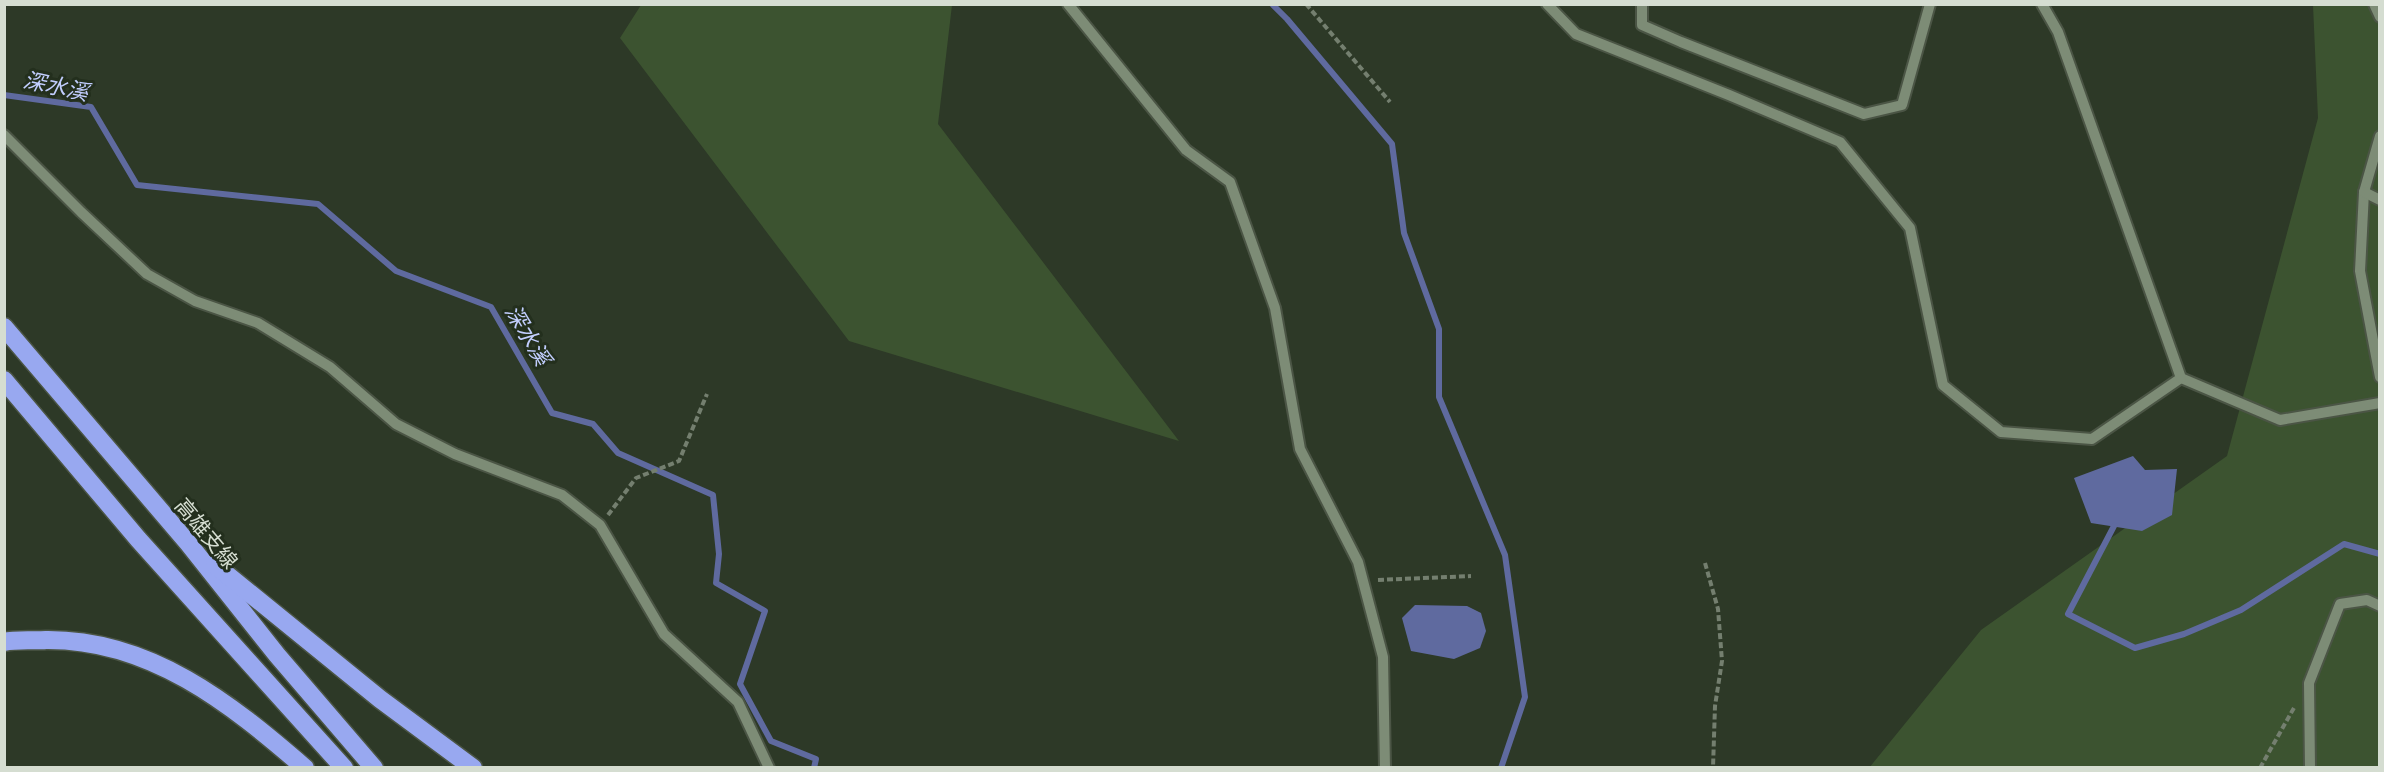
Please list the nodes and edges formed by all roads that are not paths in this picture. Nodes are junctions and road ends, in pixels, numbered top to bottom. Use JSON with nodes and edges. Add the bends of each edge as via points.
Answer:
{"nodes":[{"id":1,"x":1068,"y":4,"type":"edge"},
{"id":2,"x":1547,"y":4,"type":"edge"},
{"id":3,"x":1642,"y":4,"type":"edge"},
{"id":4,"x":1930,"y":4,"type":"edge"},
{"id":5,"x":2042,"y":4,"type":"edge"},
{"id":6,"x":2374,"y":4,"type":"edge"},
{"id":7,"x":2379,"y":17,"type":"edge"},
{"id":8,"x":4,"y":135,"type":"edge"},
{"id":9,"x":2379,"y":136,"type":"edge"},
{"id":10,"x":2364,"y":192,"type":"junction"},
{"id":11,"x":2379,"y":200,"type":"edge"},
{"id":12,"x":4,"y":327,"type":"edge"},
{"id":13,"x":2379,"y":376,"type":"edge"},
{"id":14,"x":2181,"y":378,"type":"junction"},
{"id":15,"x":4,"y":380,"type":"edge"},
{"id":16,"x":2379,"y":403,"type":"edge"},
{"id":17,"x":188,"y":543,"type":"junction"},
{"id":18,"x":2379,"y":606,"type":"edge"},
{"id":19,"x":4,"y":642,"type":"edge"},
{"id":20,"x":304,"y":768,"type":"edge"},
{"id":21,"x":344,"y":768,"type":"edge"},
{"id":22,"x":374,"y":768,"type":"edge"},
{"id":23,"x":473,"y":768,"type":"edge"},
{"id":24,"x":769,"y":768,"type":"edge"},
{"id":25,"x":1385,"y":768,"type":"edge"},
{"id":26,"x":2310,"y":768,"type":"edge"}],
"edges":[{"from":1,"to":25,"type":"lane","via":[[1186,150],[1230,183],[1275,308],[1300,449],[1358,562],[1383,657]]},
{"from":2,"to":14,"type":"lane","via":[[1576,34],[1840,142],[1910,228],[1943,385],[2001,432],[2092,439]]},
{"from":3,"to":4,"type":"lane","via":[[1642,25],[1864,114],[1902,105]]},
{"from":5,"to":14,"type":"lane","via":[[2058,32]]},
{"from":6,"to":7,"type":"lane"},
{"from":8,"to":24,"type":"lane","via":[[147,274],[195,301],[258,323],[330,367],[396,424],[455,454],[562,495],[600,525],[664,634],[738,702]]},
{"from":9,"to":10,"type":"lane"},
{"from":10,"to":11,"type":"lane"},
{"from":10,"to":13,"type":"lane","via":[[2360,271]]},
{"from":12,"to":17,"type":"highway","name":"高雄支線"},
{"from":14,"to":16,"type":"lane","via":[[2280,420]]},
{"from":15,"to":21,"type":"highway","via":[[138,539]]},
{"from":17,"to":22,"type":"highway","name":"高雄支線"},
{"from":17,"to":23,"type":"highway","via":[[380,699]]},
{"from":18,"to":26,"type":"lane","via":[[2367,600],[2340,604],[2309,683]]},
{"from":19,"to":20,"type":"highway","via":[[61,640],[140,655],[199,686],[265,733]]}]}
